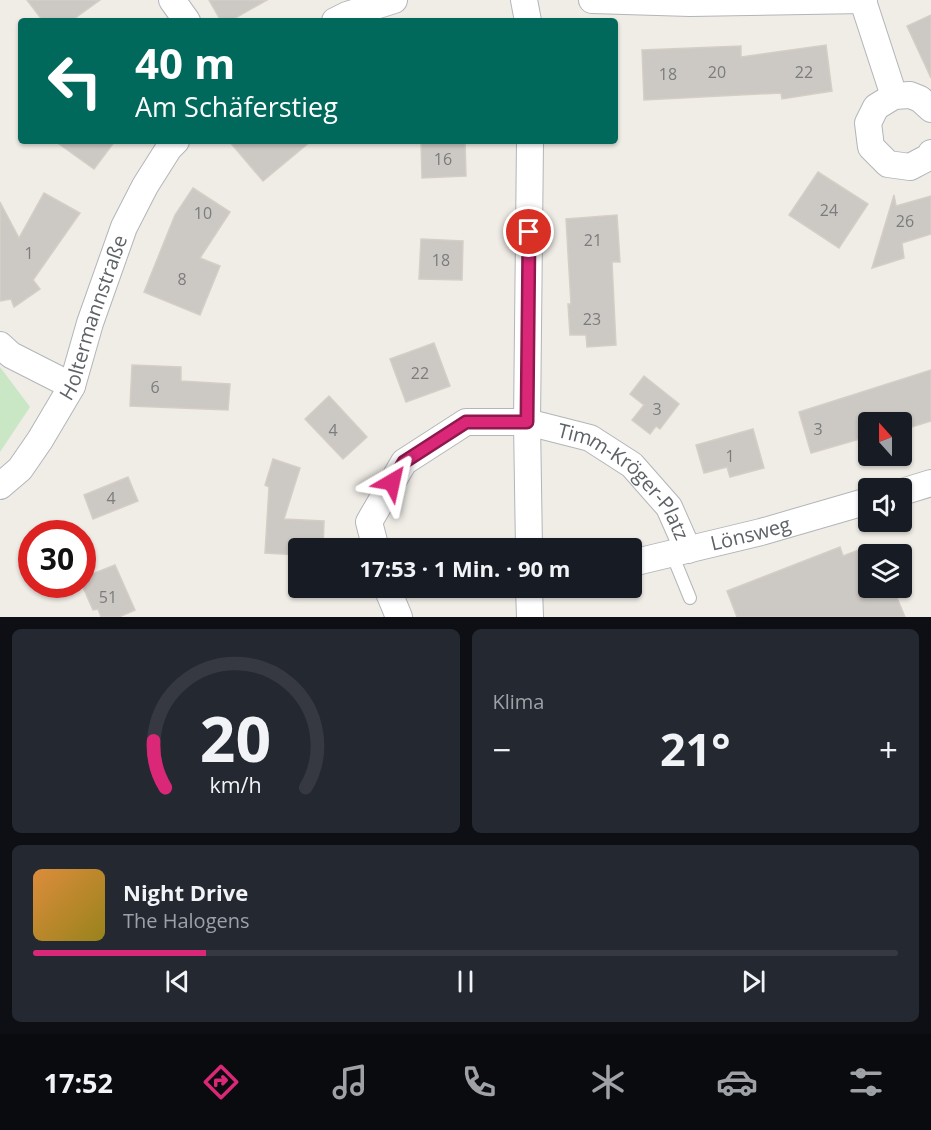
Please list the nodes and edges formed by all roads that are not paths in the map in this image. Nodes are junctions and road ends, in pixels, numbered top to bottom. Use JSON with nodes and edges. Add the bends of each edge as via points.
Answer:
{"nodes":[{"id":1,"x":172,"y":0,"type":"edge"},
{"id":2,"x":393,"y":0,"type":"edge"},
{"id":3,"x":524,"y":0,"type":"edge"},
{"id":4,"x":592,"y":0,"type":"edge"},
{"id":5,"x":863,"y":0,"type":"edge"},
{"id":6,"x":185,"y":18,"type":"edge"},
{"id":7,"x":341,"y":18,"type":"edge"},
{"id":8,"x":527,"y":18,"type":"edge"},
{"id":9,"x":894,"y":96,"type":"junction"},
{"id":10,"x":931,"y":110,"type":"edge"},
{"id":11,"x":173,"y":144,"type":"edge"},
{"id":12,"x":530,"y":144,"type":"edge"},
{"id":13,"x":931,"y":153,"type":"edge"},
{"id":14,"x":0,"y":345,"type":"edge"},
{"id":15,"x":72,"y":386,"type":"junction"},
{"id":16,"x":527,"y":422,"type":"junction"},
{"id":17,"x":931,"y":483,"type":"edge"},
{"id":18,"x":0,"y":486,"type":"edge"},
{"id":19,"x":912,"y":489,"type":"edge"},
{"id":20,"x":858,"y":504,"type":"edge"},
{"id":21,"x":373,"y":538,"type":"edge"},
{"id":22,"x":529,"y":538,"type":"edge"},
{"id":23,"x":680,"y":552,"type":"junction"},
{"id":24,"x":642,"y":561,"type":"edge"},
{"id":25,"x":391,"y":598,"type":"edge"},
{"id":26,"x":529,"y":598,"type":"edge"},
{"id":27,"x":690,"y":598,"type":"dead end"},
{"id":28,"x":399,"y":617,"type":"edge"},
{"id":29,"x":530,"y":617,"type":"edge"}],
"edges":[{"from":1,"to":6,"type":"street"},
{"from":2,"to":7,"type":"street"},
{"from":3,"to":8,"type":"street"},
{"from":4,"to":5,"type":"street"},
{"from":5,"to":9,"type":"street"},
{"from":9,"to":10,"type":"street","via":[[910,95]]},
{"from":9,"to":13,"type":"street","via":[[876,107],[868,123],[871,147],[888,164],[910,167]]},
{"from":11,"to":15,"type":"street","name":"Holtermannstraße","via":[[124,227]]},
{"from":12,"to":16,"type":"street"},
{"from":14,"to":15,"type":"street","via":[[11,355]]},
{"from":15,"to":18,"type":"street","name":"Holtermannstraße","via":[[20,469]]},
{"from":16,"to":21,"type":"street","name":"Timm-Kröger-Platz","via":[[466,422],[404,462],[369,522]]},
{"from":16,"to":22,"type":"street"},
{"from":16,"to":23,"type":"street","name":"Timm-Kröger-Platz","via":[[590,438],[632,465],[669,507]]},
{"from":17,"to":19,"type":"street"},
{"from":20,"to":23,"type":"street","name":"Lönsweg"},
{"from":23,"to":24,"type":"street","name":"Lönsweg"},
{"from":23,"to":27,"type":"lane"},
{"from":25,"to":28,"type":"street"},
{"from":26,"to":29,"type":"street"}]}
